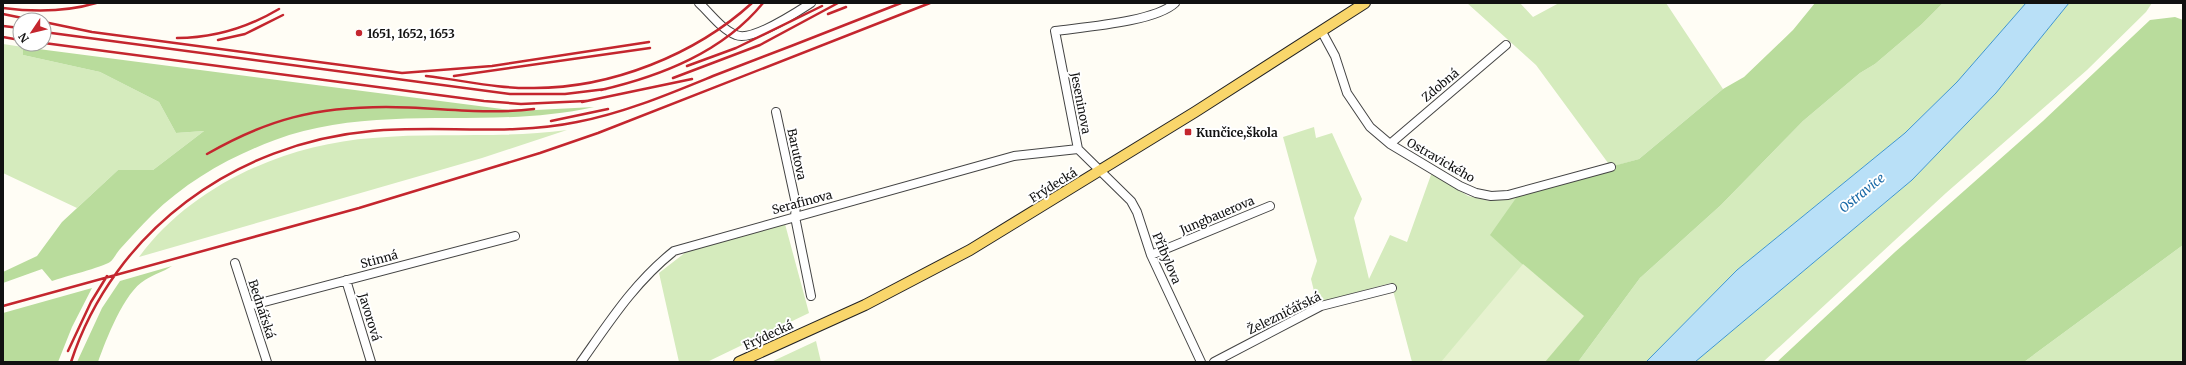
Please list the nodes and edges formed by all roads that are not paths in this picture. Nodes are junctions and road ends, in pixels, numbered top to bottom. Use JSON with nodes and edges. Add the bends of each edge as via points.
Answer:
{"nodes":[{"id":1,"x":699,"y":3,"type":"edge"},
{"id":2,"x":811,"y":3,"type":"edge"},
{"id":3,"x":1175,"y":3,"type":"edge"},
{"id":4,"x":1365,"y":3,"type":"edge"},
{"id":5,"x":1322,"y":32,"type":"junction"},
{"id":6,"x":1506,"y":45,"type":"dead end"},
{"id":7,"x":776,"y":112,"type":"dead end"},
{"id":8,"x":1390,"y":144,"type":"junction"},
{"id":9,"x":1078,"y":149,"type":"junction"},
{"id":10,"x":1612,"y":168,"type":"dead end"},
{"id":11,"x":1100,"y":171,"type":"junction"},
{"id":12,"x":1270,"y":206,"type":"dead end"},
{"id":13,"x":795,"y":217,"type":"junction"},
{"id":14,"x":515,"y":236,"type":"dead end"},
{"id":15,"x":1151,"y":255,"type":"junction"},
{"id":16,"x":235,"y":263,"type":"dead end"},
{"id":17,"x":346,"y":280,"type":"junction"},
{"id":18,"x":1392,"y":288,"type":"dead end"},
{"id":19,"x":811,"y":296,"type":"dead end"},
{"id":20,"x":250,"y":306,"type":"junction"},
{"id":21,"x":267,"y":362,"type":"edge"},
{"id":22,"x":371,"y":362,"type":"edge"},
{"id":23,"x":581,"y":362,"type":"edge"},
{"id":24,"x":739,"y":362,"type":"edge"},
{"id":25,"x":1201,"y":362,"type":"edge"},
{"id":26,"x":1214,"y":362,"type":"edge"}],
"edges":[{"from":1,"to":2,"type":"street","via":[[737,36],[742,37],[760,31]]},
{"from":3,"to":9,"type":"street","name":"Jeseninova","via":[[1160,12],[1121,22],[1055,31]]},
{"from":4,"to":5,"type":"main road","name":"Frýdecká"},
{"from":5,"to":8,"type":"street","name":"Ostravického","via":[[1335,56],[1347,93],[1370,127]]},
{"from":5,"to":11,"type":"main road","name":"Frýdecká"},
{"from":6,"to":8,"type":"street","name":"Zdobná"},
{"from":7,"to":13,"type":"street","name":"Barutova","via":[[796,204]]},
{"from":8,"to":10,"type":"street","name":"Ostravického","via":[[1460,186],[1491,196],[1508,195]]},
{"from":9,"to":11,"type":"street","name":"Jeseninova"},
{"from":9,"to":13,"type":"street","name":"Serafinova","via":[[1014,156]]},
{"from":11,"to":15,"type":"street","name":"Přibylova","via":[[1131,201]]},
{"from":11,"to":24,"type":"main road","name":"Frýdecká","via":[[970,250],[910,282]]},
{"from":12,"to":15,"type":"street","name":"Jungbauerova"},
{"from":13,"to":19,"type":"street","name":"Barutova"},
{"from":13,"to":23,"type":"street","name":"Serafinova","via":[[674,251],[652,269],[628,295]]},
{"from":14,"to":17,"type":"street","name":"Stinná"},
{"from":15,"to":25,"type":"street","name":"Přibylova"},
{"from":16,"to":20,"type":"street","name":"Bednářská"},
{"from":17,"to":20,"type":"street","name":"Stinná"},
{"from":17,"to":22,"type":"street","name":"Javorová"},
{"from":18,"to":26,"type":"street","name":"Železničářská","via":[[1321,306]]},
{"from":20,"to":21,"type":"street","name":"Bednářská"}]}
